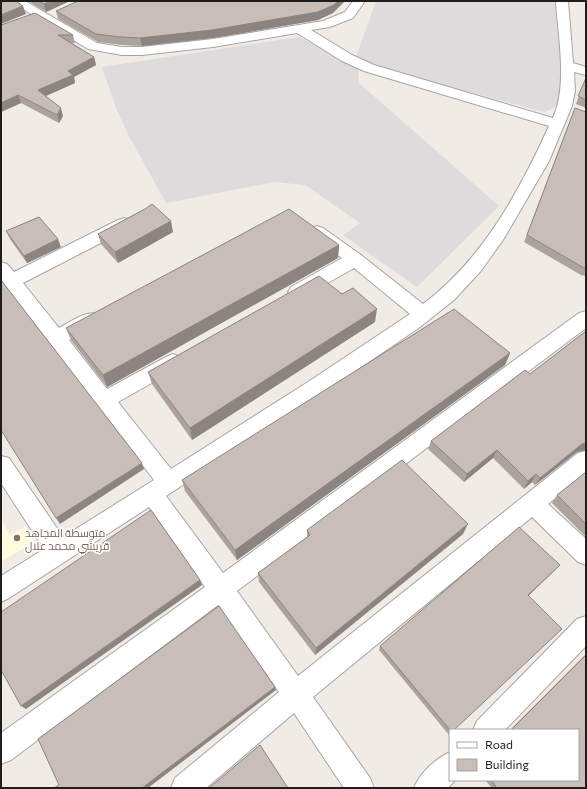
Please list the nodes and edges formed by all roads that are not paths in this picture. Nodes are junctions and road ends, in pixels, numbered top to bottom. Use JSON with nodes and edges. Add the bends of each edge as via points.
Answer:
{"nodes":[{"id":1,"x":16,"y":1,"type":"edge"},
{"id":2,"x":359,"y":1,"type":"edge"},
{"id":3,"x":562,"y":1,"type":"edge"},
{"id":4,"x":58,"y":13,"type":"edge"},
{"id":5,"x":41,"y":16,"type":"junction"},
{"id":6,"x":24,"y":20,"type":"edge"},
{"id":7,"x":300,"y":29,"type":"junction"},
{"id":8,"x":567,"y":66,"type":"junction"},
{"id":9,"x":586,"y":71,"type":"edge"},
{"id":10,"x":557,"y":124,"type":"junction"},
{"id":11,"x":141,"y":215,"type":"edge"},
{"id":12,"x":302,"y":221,"type":"edge"},
{"id":13,"x":355,"y":259,"type":"junction"},
{"id":14,"x":6,"y":275,"type":"edge"},
{"id":15,"x":283,"y":300,"type":"edge"},
{"id":16,"x":104,"y":313,"type":"edge"},
{"id":17,"x":423,"y":314,"type":"junction"},
{"id":18,"x":586,"y":318,"type":"edge"},
{"id":19,"x":57,"y":338,"type":"junction"},
{"id":20,"x":188,"y":353,"type":"edge"},
{"id":21,"x":105,"y":400,"type":"junction"},
{"id":22,"x":586,"y":460,"type":"edge"},
{"id":23,"x":1,"y":465,"type":"edge"},
{"id":24,"x":160,"y":486,"type":"junction"},
{"id":25,"x":533,"y":504,"type":"junction"},
{"id":26,"x":59,"y":551,"type":"junction"},
{"id":27,"x":586,"y":554,"type":"edge"},
{"id":28,"x":1,"y":590,"type":"edge"},
{"id":29,"x":221,"y":590,"type":"junction"},
{"id":30,"x":586,"y":628,"type":"edge"},
{"id":31,"x":296,"y":694,"type":"junction"},
{"id":32,"x":487,"y":729,"type":"edge"},
{"id":33,"x":1,"y":750,"type":"edge"},
{"id":34,"x":449,"y":767,"type":"edge"},
{"id":35,"x":185,"y":788,"type":"edge"},
{"id":36,"x":360,"y":788,"type":"edge"},
{"id":37,"x":428,"y":788,"type":"edge"}],
"edges":[{"from":1,"to":5,"type":"street"},
{"from":2,"to":7,"type":"street","via":[[349,15],[326,24]]},
{"from":3,"to":8,"type":"street"},
{"from":4,"to":5,"type":"street"},
{"from":5,"to":6,"type":"street"},
{"from":5,"to":7,"type":"street","via":[[93,46],[122,51],[172,48]]},
{"from":7,"to":10,"type":"street","via":[[347,58],[370,68]]},
{"from":8,"to":9,"type":"street"},
{"from":8,"to":10,"type":"street","via":[[572,109]]},
{"from":10,"to":17,"type":"street","via":[[541,161],[497,236],[474,268],[448,295]]},
{"from":11,"to":14,"type":"street"},
{"from":12,"to":13,"type":"street"},
{"from":13,"to":15,"type":"street"},
{"from":13,"to":17,"type":"street"},
{"from":14,"to":19,"type":"street"},
{"from":16,"to":19,"type":"street"},
{"from":17,"to":24,"type":"street","via":[[314,388]]},
{"from":18,"to":29,"type":"street"},
{"from":19,"to":21,"type":"street"},
{"from":20,"to":21,"type":"street"},
{"from":21,"to":24,"type":"street"},
{"from":22,"to":25,"type":"street"},
{"from":23,"to":26,"type":"street"},
{"from":24,"to":26,"type":"street"},
{"from":24,"to":29,"type":"street"},
{"from":25,"to":27,"type":"street"},
{"from":25,"to":31,"type":"street"},
{"from":26,"to":28,"type":"street"},
{"from":29,"to":31,"type":"street"},
{"from":29,"to":33,"type":"street"},
{"from":30,"to":32,"type":"street"},
{"from":31,"to":35,"type":"street"},
{"from":31,"to":36,"type":"street"},
{"from":34,"to":37,"type":"street"}]}
